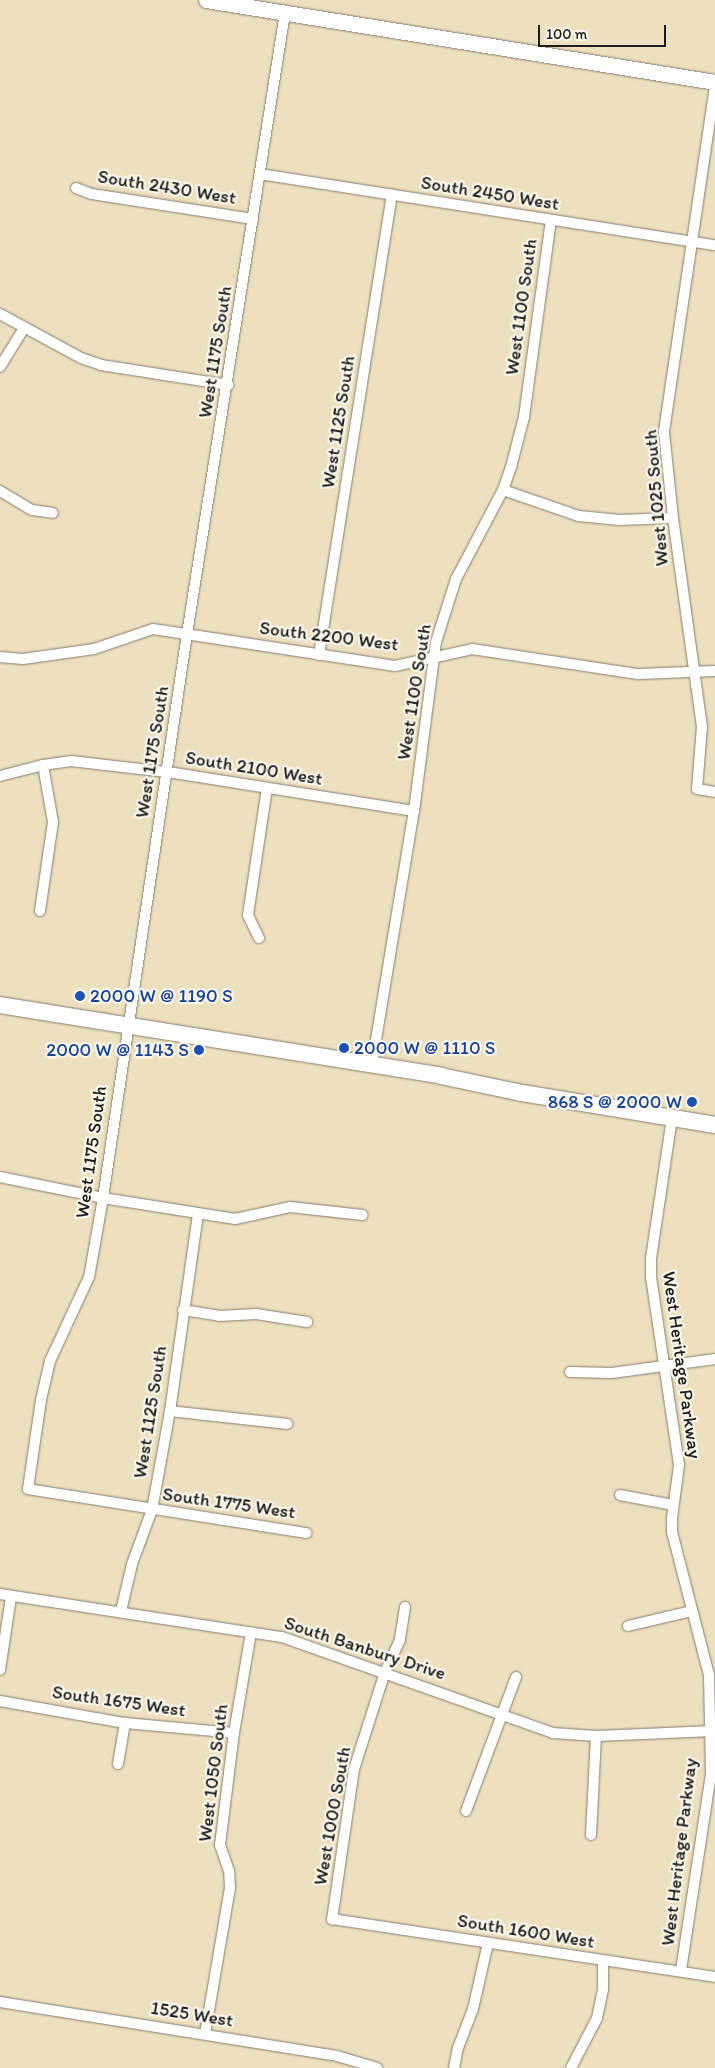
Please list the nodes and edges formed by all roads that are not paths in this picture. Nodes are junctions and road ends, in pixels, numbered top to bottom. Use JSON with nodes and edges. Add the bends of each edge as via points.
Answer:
{"nodes":[{"id":1,"x":206,"y":0,"type":"edge"},
{"id":2,"x":285,"y":13,"type":"junction"},
{"id":3,"x":715,"y":84,"type":"edge"},
{"id":4,"x":260,"y":174,"type":"junction"},
{"id":5,"x":76,"y":188,"type":"dead end"},
{"id":6,"x":392,"y":195,"type":"junction"},
{"id":7,"x":253,"y":219,"type":"junction"},
{"id":8,"x":551,"y":221,"type":"junction"},
{"id":9,"x":692,"y":241,"type":"junction"},
{"id":10,"x":715,"y":245,"type":"edge"},
{"id":11,"x":0,"y":314,"type":"edge"},
{"id":12,"x":24,"y":328,"type":"junction"},
{"id":13,"x":0,"y":367,"type":"edge"},
{"id":14,"x":228,"y":385,"type":"junction"},
{"id":15,"x":502,"y":490,"type":"junction"},
{"id":16,"x":0,"y":491,"type":"edge"},
{"id":17,"x":53,"y":513,"type":"dead end"},
{"id":18,"x":673,"y":518,"type":"junction"},
{"id":19,"x":187,"y":634,"type":"junction"},
{"id":20,"x":319,"y":655,"type":"junction"},
{"id":21,"x":434,"y":656,"type":"junction"},
{"id":22,"x":0,"y":657,"type":"edge"},
{"id":23,"x":715,"y":672,"type":"edge"},
{"id":24,"x":695,"y":673,"type":"junction"},
{"id":25,"x":43,"y":765,"type":"junction"},
{"id":26,"x":167,"y":773,"type":"junction"},
{"id":27,"x":0,"y":776,"type":"edge"},
{"id":28,"x":268,"y":788,"type":"junction"},
{"id":29,"x":715,"y":792,"type":"edge"},
{"id":30,"x":414,"y":811,"type":"junction"},
{"id":31,"x":40,"y":911,"type":"dead end"},
{"id":32,"x":258,"y":938,"type":"dead end"},
{"id":33,"x":0,"y":1005,"type":"edge"},
{"id":34,"x":127,"y":1027,"type":"junction"},
{"id":35,"x":372,"y":1064,"type":"junction"},
{"id":36,"x":672,"y":1118,"type":"junction"},
{"id":37,"x":715,"y":1125,"type":"edge"},
{"id":38,"x":0,"y":1177,"type":"edge"},
{"id":39,"x":103,"y":1198,"type":"junction"},
{"id":40,"x":198,"y":1215,"type":"junction"},
{"id":41,"x":363,"y":1215,"type":"dead end"},
{"id":42,"x":183,"y":1310,"type":"junction"},
{"id":43,"x":307,"y":1322,"type":"dead end"},
{"id":44,"x":715,"y":1358,"type":"edge"},
{"id":45,"x":664,"y":1366,"type":"junction"},
{"id":46,"x":570,"y":1372,"type":"dead end"},
{"id":47,"x":170,"y":1411,"type":"junction"},
{"id":48,"x":287,"y":1424,"type":"dead end"},
{"id":49,"x":28,"y":1489,"type":"joint"},
{"id":50,"x":620,"y":1495,"type":"dead end"},
{"id":51,"x":673,"y":1505,"type":"junction"},
{"id":52,"x":152,"y":1510,"type":"junction"},
{"id":53,"x":307,"y":1532,"type":"dead end"},
{"id":54,"x":0,"y":1594,"type":"edge"},
{"id":55,"x":11,"y":1597,"type":"junction"},
{"id":56,"x":405,"y":1607,"type":"dead end"},
{"id":57,"x":121,"y":1611,"type":"junction"},
{"id":58,"x":692,"y":1611,"type":"junction"},
{"id":59,"x":628,"y":1626,"type":"dead end"},
{"id":60,"x":251,"y":1633,"type":"junction"},
{"id":61,"x":0,"y":1670,"type":"edge"},
{"id":62,"x":385,"y":1672,"type":"junction"},
{"id":63,"x":516,"y":1677,"type":"dead end"},
{"id":64,"x":0,"y":1701,"type":"edge"},
{"id":65,"x":503,"y":1714,"type":"junction"},
{"id":66,"x":125,"y":1723,"type":"junction"},
{"id":67,"x":712,"y":1731,"type":"edge"},
{"id":68,"x":234,"y":1733,"type":"junction"},
{"id":69,"x":596,"y":1736,"type":"junction"},
{"id":70,"x":118,"y":1764,"type":"dead end"},
{"id":71,"x":466,"y":1811,"type":"dead end"},
{"id":72,"x":591,"y":1835,"type":"dead end"},
{"id":73,"x":332,"y":1918,"type":"joint"},
{"id":74,"x":488,"y":1943,"type":"junction"},
{"id":75,"x":603,"y":1961,"type":"junction"},
{"id":76,"x":681,"y":1970,"type":"junction"},
{"id":77,"x":715,"y":1976,"type":"edge"},
{"id":78,"x":0,"y":2002,"type":"edge"},
{"id":79,"x":205,"y":2034,"type":"junction"},
{"id":80,"x":377,"y":2068,"type":"edge"},
{"id":81,"x":454,"y":2068,"type":"edge"},
{"id":82,"x":571,"y":2068,"type":"edge"}],
"edges":[{"from":1,"to":2,"type":"street"},
{"from":2,"to":3,"type":"street"},
{"from":2,"to":4,"type":"street","name":"West 1175 South"},
{"from":3,"to":9,"type":"street","name":"West 1025 South"},
{"from":4,"to":6,"type":"street","name":"South 2450 West"},
{"from":4,"to":7,"type":"street","name":"West 1175 South"},
{"from":5,"to":7,"type":"street","name":"South 2430 West","via":[[92,194]]},
{"from":6,"to":8,"type":"street","name":"South 2450 West"},
{"from":6,"to":20,"type":"street","name":"West 1125 South"},
{"from":7,"to":14,"type":"street","name":"West 1175 South"},
{"from":8,"to":9,"type":"street","name":"South 2450 West"},
{"from":8,"to":15,"type":"street","name":"West 1100 South","via":[[524,418]]},
{"from":9,"to":10,"type":"street","name":"South 2450 West"},
{"from":9,"to":18,"type":"street","name":"West 1025 South","via":[[664,432]]},
{"from":11,"to":12,"type":"street"},
{"from":12,"to":13,"type":"street"},
{"from":12,"to":14,"type":"street","via":[[101,365]]},
{"from":14,"to":19,"type":"street","name":"West 1175 South"},
{"from":15,"to":18,"type":"street","via":[[579,516],[620,520]]},
{"from":15,"to":21,"type":"street","name":"West 1100 South","via":[[456,579]]},
{"from":16,"to":17,"type":"street","via":[[32,510]]},
{"from":18,"to":24,"type":"street","name":"West 1025 South"},
{"from":19,"to":20,"type":"street","name":"South 2200 West"},
{"from":19,"to":22,"type":"street","name":"South 2200 West","via":[[153,630],[94,649],[23,659]]},
{"from":19,"to":26,"type":"street","name":"West 1175 South"},
{"from":20,"to":21,"type":"street","name":"South 2200 West","via":[[395,666]]},
{"from":21,"to":24,"type":"street","name":"South 2200 West","via":[[472,649],[638,674]]},
{"from":21,"to":30,"type":"street","name":"West 1100 South"},
{"from":23,"to":24,"type":"street","name":"South 2200 West"},
{"from":24,"to":29,"type":"street","name":"West 1025 South","via":[[702,726],[697,789]]},
{"from":25,"to":26,"type":"street","name":"South 2100 West","via":[[71,761]]},
{"from":25,"to":27,"type":"street","name":"South 2100 West"},
{"from":25,"to":31,"type":"street","via":[[52,822]]},
{"from":26,"to":28,"type":"street","name":"South 2100 West"},
{"from":26,"to":34,"type":"street","name":"West 1175 South"},
{"from":28,"to":30,"type":"street","name":"South 2100 West"},
{"from":28,"to":32,"type":"street","via":[[248,914]]},
{"from":30,"to":35,"type":"street","name":"West 1100 South"},
{"from":33,"to":34,"type":"main road"},
{"from":34,"to":35,"type":"main road"},
{"from":34,"to":39,"type":"street","name":"West 1175 South"},
{"from":35,"to":36,"type":"main road"},
{"from":36,"to":37,"type":"main road"},
{"from":36,"to":45,"type":"street","name":"West Heritage Parkway","via":[[651,1258]]},
{"from":38,"to":39,"type":"street"},
{"from":39,"to":40,"type":"street"},
{"from":39,"to":49,"type":"street","name":"West 1175 South","via":[[89,1277],[50,1362]]},
{"from":40,"to":41,"type":"street","via":[[235,1219],[290,1207]]},
{"from":40,"to":42,"type":"street","name":"West 1125 South"},
{"from":42,"to":43,"type":"street","via":[[219,1316],[256,1314]]},
{"from":42,"to":47,"type":"street","name":"West 1125 South"},
{"from":44,"to":45,"type":"street"},
{"from":45,"to":46,"type":"street","via":[[612,1373]]},
{"from":45,"to":51,"type":"street","name":"West Heritage Parkway","via":[[679,1465]]},
{"from":47,"to":48,"type":"street"},
{"from":47,"to":52,"type":"street","name":"West 1125 South"},
{"from":49,"to":52,"type":"street","name":"South 1775 West"},
{"from":50,"to":51,"type":"street"},
{"from":51,"to":58,"type":"street","name":"West Heritage Parkway","via":[[672,1532]]},
{"from":52,"to":53,"type":"street","name":"South 1775 West"},
{"from":52,"to":57,"type":"street","name":"West 1125 South","via":[[132,1564]]},
{"from":54,"to":55,"type":"street","name":"South Banbury Drive"},
{"from":55,"to":57,"type":"street","name":"South Banbury Drive"},
{"from":55,"to":61,"type":"street"},
{"from":56,"to":62,"type":"street","name":"West 1000 South","via":[[400,1640]]},
{"from":57,"to":60,"type":"street","name":"South Banbury Drive"},
{"from":58,"to":59,"type":"street"},
{"from":58,"to":67,"type":"street","name":"West Heritage Parkway","via":[[708,1675]]},
{"from":60,"to":62,"type":"street","name":"South Banbury Drive","via":[[282,1637]]},
{"from":60,"to":68,"type":"street","name":"West 1050 South"},
{"from":62,"to":65,"type":"street","name":"South Banbury Drive"},
{"from":62,"to":73,"type":"street","name":"West 1000 South","via":[[354,1769]]},
{"from":63,"to":65,"type":"street"},
{"from":64,"to":66,"type":"street","name":"South 1675 West"},
{"from":65,"to":69,"type":"street","name":"South Banbury Drive","via":[[553,1733]]},
{"from":65,"to":71,"type":"street"},
{"from":66,"to":68,"type":"street","name":"South 1675 West"},
{"from":66,"to":70,"type":"street"},
{"from":67,"to":69,"type":"street","name":"South Banbury Drive"},
{"from":67,"to":76,"type":"street","name":"West Heritage Parkway","via":[[711,1774]]},
{"from":68,"to":79,"type":"street","name":"West 1050 South","via":[[220,1845],[229,1871],[230,1888]]},
{"from":69,"to":72,"type":"street"},
{"from":73,"to":74,"type":"street","name":"South 1600 West"},
{"from":74,"to":75,"type":"street","name":"South 1600 West"},
{"from":74,"to":81,"type":"street","via":[[473,2009]]},
{"from":75,"to":76,"type":"street","name":"South 1600 West"},
{"from":75,"to":82,"type":"street","via":[[603,1989],[597,2018]]},
{"from":76,"to":77,"type":"street","name":"South 1600 West"},
{"from":78,"to":79,"type":"street","name":"1525 West"},
{"from":79,"to":80,"type":"street","name":"1525 West","via":[[337,2056]]}]}
